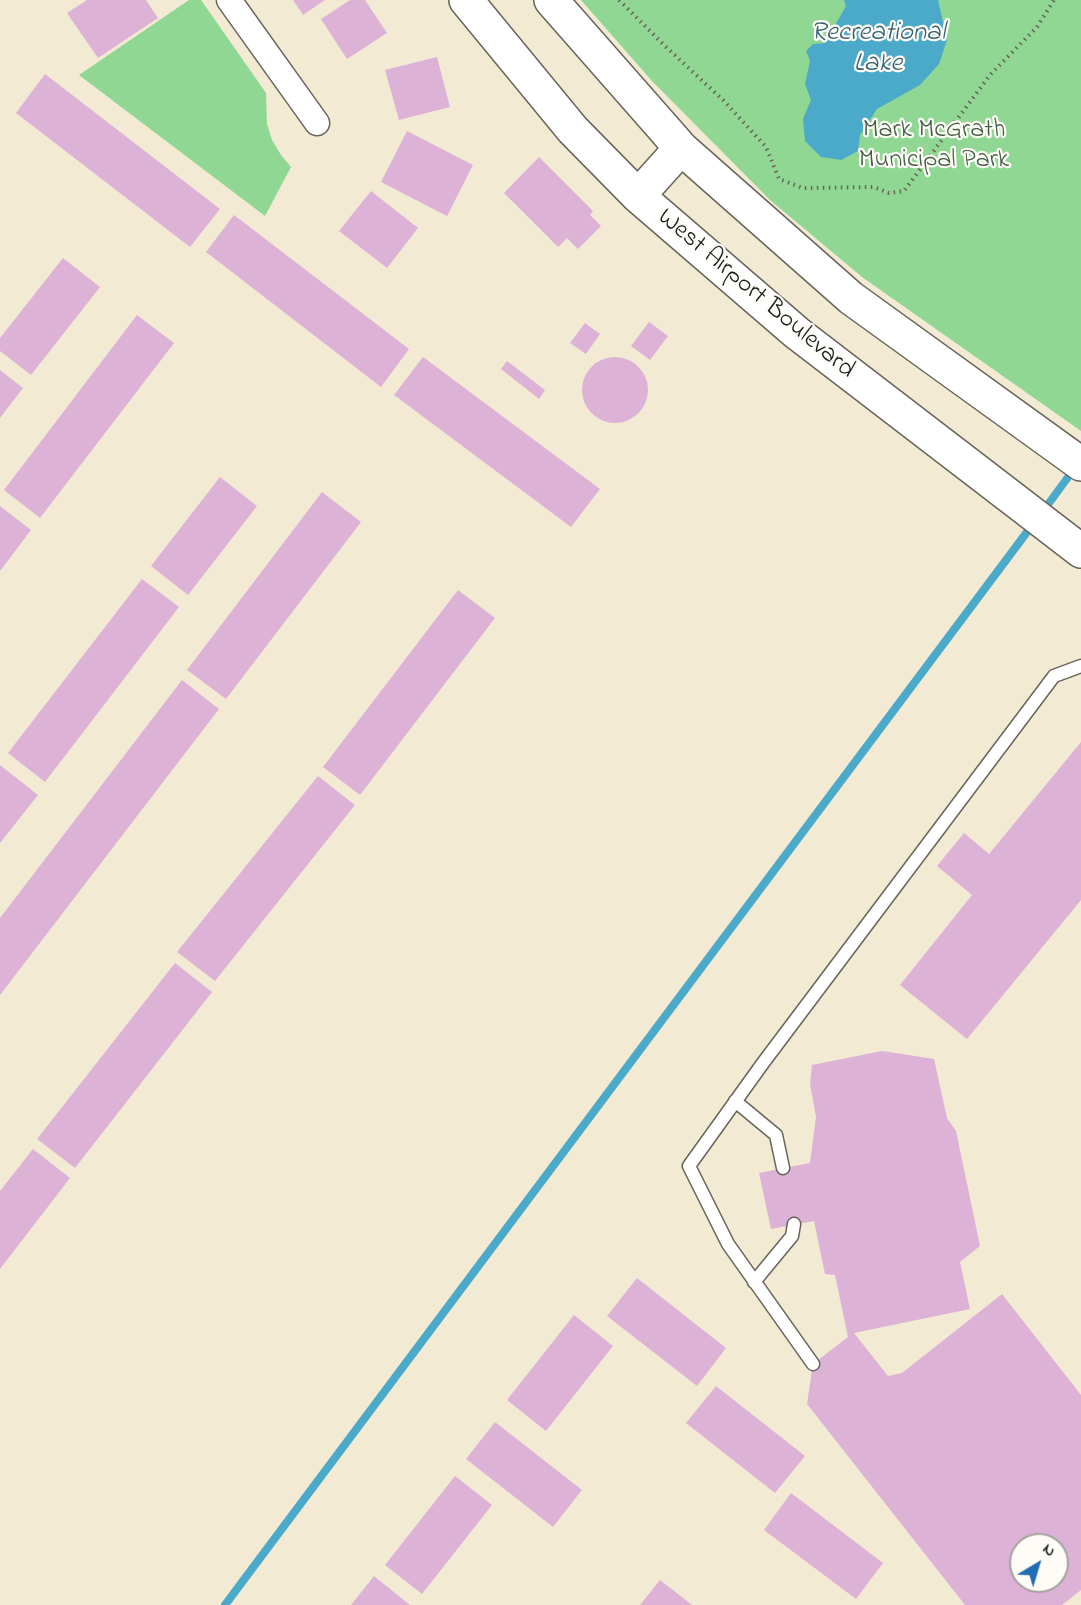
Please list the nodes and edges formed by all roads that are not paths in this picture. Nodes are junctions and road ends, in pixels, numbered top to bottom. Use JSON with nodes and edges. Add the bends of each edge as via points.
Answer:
{"nodes":[{"id":1,"x":228,"y":0,"type":"edge"},
{"id":2,"x":466,"y":0,"type":"edge"},
{"id":3,"x":550,"y":0,"type":"edge"},
{"id":4,"x":317,"y":123,"type":"dead end"},
{"id":5,"x":681,"y":148,"type":"junction"},
{"id":6,"x":638,"y":196,"type":"junction"},
{"id":7,"x":1081,"y":464,"type":"edge"},
{"id":8,"x":1081,"y":551,"type":"edge"},
{"id":9,"x":1081,"y":666,"type":"edge"},
{"id":10,"x":735,"y":1101,"type":"junction"},
{"id":11,"x":783,"y":1168,"type":"dead end"},
{"id":12,"x":794,"y":1224,"type":"dead end"},
{"id":13,"x":754,"y":1282,"type":"junction"},
{"id":14,"x":813,"y":1364,"type":"dead end"}],
"edges":[{"from":1,"to":4,"type":"street"},
{"from":2,"to":6,"type":"main road","name":"West Airport Boulevard","via":[[573,130]]},
{"from":3,"to":5,"type":"main road"},
{"from":5,"to":6,"type":"main road"},
{"from":5,"to":7,"type":"main road","via":[[851,298]]},
{"from":6,"to":8,"type":"main road","name":"West Airport Boulevard","via":[[796,333]]},
{"from":9,"to":10,"type":"lane","via":[[1054,676]]},
{"from":10,"to":11,"type":"lane","via":[[776,1136]]},
{"from":10,"to":13,"type":"lane","via":[[689,1166],[728,1244]]},
{"from":12,"to":13,"type":"lane","via":[[792,1236]]},
{"from":13,"to":14,"type":"lane"}]}
